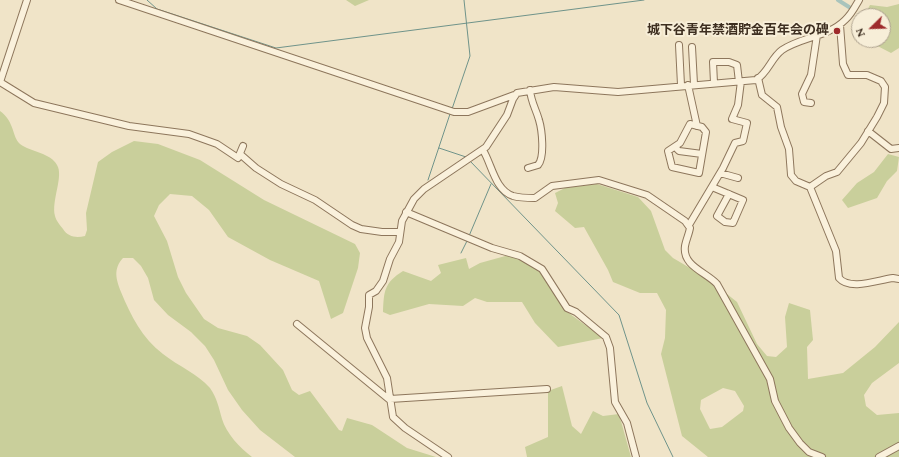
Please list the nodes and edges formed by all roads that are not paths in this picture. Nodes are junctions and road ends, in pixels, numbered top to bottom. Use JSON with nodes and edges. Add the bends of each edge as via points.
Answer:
{"nodes":[{"id":1,"x":27,"y":0,"type":"edge"},
{"id":2,"x":119,"y":0,"type":"edge"},
{"id":3,"x":859,"y":0,"type":"edge"},
{"id":4,"x":840,"y":25,"type":"junction"},
{"id":5,"x":817,"y":35,"type":"junction"},
{"id":6,"x":679,"y":46,"type":"dead end"},
{"id":7,"x":692,"y":48,"type":"dead end"},
{"id":8,"x":758,"y":78,"type":"junction"},
{"id":9,"x":740,"y":81,"type":"junction"},
{"id":10,"x":0,"y":82,"type":"edge"},
{"id":11,"x":714,"y":83,"type":"junction"},
{"id":12,"x":681,"y":85,"type":"junction"},
{"id":13,"x":691,"y":85,"type":"junction"},
{"id":14,"x":530,"y":90,"type":"junction"},
{"id":15,"x":514,"y":95,"type":"junction"},
{"id":16,"x":811,"y":103,"type":"dead end"},
{"id":17,"x":697,"y":126,"type":"junction"},
{"id":18,"x":868,"y":131,"type":"junction"},
{"id":19,"x":243,"y":146,"type":"dead end"},
{"id":20,"x":675,"y":147,"type":"junction"},
{"id":21,"x":899,"y":148,"type":"edge"},
{"id":22,"x":482,"y":150,"type":"junction"},
{"id":23,"x":240,"y":154,"type":"junction"},
{"id":24,"x":702,"y":154,"type":"junction"},
{"id":25,"x":528,"y":168,"type":"dead end"},
{"id":26,"x":720,"y":173,"type":"junction"},
{"id":27,"x":738,"y":178,"type":"dead end"},
{"id":28,"x":712,"y":187,"type":"junction"},
{"id":29,"x":810,"y":187,"type":"junction"},
{"id":30,"x":729,"y":194,"type":"junction"},
{"id":31,"x":406,"y":212,"type":"junction"},
{"id":32,"x":689,"y":225,"type":"junction"},
{"id":33,"x":400,"y":232,"type":"junction"},
{"id":34,"x":899,"y":278,"type":"edge"},
{"id":35,"x":297,"y":324,"type":"dead end"},
{"id":36,"x":547,"y":389,"type":"dead end"},
{"id":37,"x":391,"y":400,"type":"junction"},
{"id":38,"x":899,"y":446,"type":"edge"},
{"id":39,"x":448,"y":457,"type":"edge"},
{"id":40,"x":636,"y":457,"type":"edge"},
{"id":41,"x":822,"y":457,"type":"edge"},
{"id":42,"x":879,"y":457,"type":"edge"}],
"edges":[{"from":1,"to":10,"type":"street"},
{"from":2,"to":15,"type":"street","via":[[454,112],[468,112]]},
{"from":3,"to":4,"type":"street"},
{"from":4,"to":5,"type":"street"},
{"from":4,"to":18,"type":"street","via":[[843,64],[848,75],[867,75],[881,81],[885,87],[884,103],[878,118]]},
{"from":5,"to":8,"type":"street","via":[[782,50]]},
{"from":5,"to":16,"type":"street","via":[[810,75],[802,94],[804,102]]},
{"from":6,"to":12,"type":"street"},
{"from":7,"to":13,"type":"street"},
{"from":8,"to":9,"type":"street"},
{"from":8,"to":29,"type":"street","via":[[762,95],[774,103],[780,114],[781,127],[789,150],[791,175],[796,181]]},
{"from":9,"to":11,"type":"street"},
{"from":9,"to":11,"type":"street","via":[[737,65],[713,62]]},
{"from":9,"to":26,"type":"street","via":[[738,105],[732,118],[747,123],[743,141],[735,143]]},
{"from":10,"to":23,"type":"street","via":[[34,103],[129,126],[189,134],[218,144],[238,158]]},
{"from":11,"to":13,"type":"street"},
{"from":12,"to":13,"type":"street"},
{"from":12,"to":14,"type":"street","via":[[618,92],[554,87]]},
{"from":13,"to":17,"type":"street"},
{"from":14,"to":15,"type":"street"},
{"from":14,"to":25,"type":"street","via":[[540,125],[542,159],[538,165]]},
{"from":15,"to":22,"type":"street","via":[[507,115],[490,143]]},
{"from":17,"to":20,"type":"street","via":[[690,124],[680,143]]},
{"from":17,"to":24,"type":"street","via":[[706,132]]},
{"from":18,"to":21,"type":"street","via":[[891,149]]},
{"from":18,"to":29,"type":"street","via":[[837,172]]},
{"from":19,"to":23,"type":"street"},
{"from":20,"to":24,"type":"street","via":[[679,151]]},
{"from":20,"to":24,"type":"street","via":[[668,151],[672,167],[699,172]]},
{"from":22,"to":31,"type":"street","via":[[418,193]]},
{"from":22,"to":32,"type":"street","via":[[488,158],[498,184],[514,196],[536,198],[552,186],[599,180],[647,195]]},
{"from":23,"to":33,"type":"street","via":[[256,168],[315,200],[356,227],[382,232]]},
{"from":26,"to":27,"type":"street"},
{"from":26,"to":28,"type":"street"},
{"from":28,"to":30,"type":"street"},
{"from":28,"to":32,"type":"street"},
{"from":29,"to":34,"type":"street","via":[[836,251],[838,273],[842,281],[853,284]]},
{"from":30,"to":30,"type":"street","via":[[743,200],[733,223],[717,216]]},
{"from":31,"to":33,"type":"street"},
{"from":31,"to":40,"type":"street","via":[[492,248],[520,256],[542,269],[568,308],[606,337],[610,348],[615,402],[627,423]]},
{"from":32,"to":41,"type":"street","via":[[685,246],[687,260],[717,284],[770,379],[775,401],[789,428],[809,452]]},
{"from":33,"to":37,"type":"street","via":[[399,242],[383,281],[376,291],[369,294],[365,328],[367,338],[385,374]]},
{"from":35,"to":37,"type":"street"},
{"from":36,"to":37,"type":"street"},
{"from":37,"to":39,"type":"street","via":[[395,420]]},
{"from":38,"to":42,"type":"street"}]}
